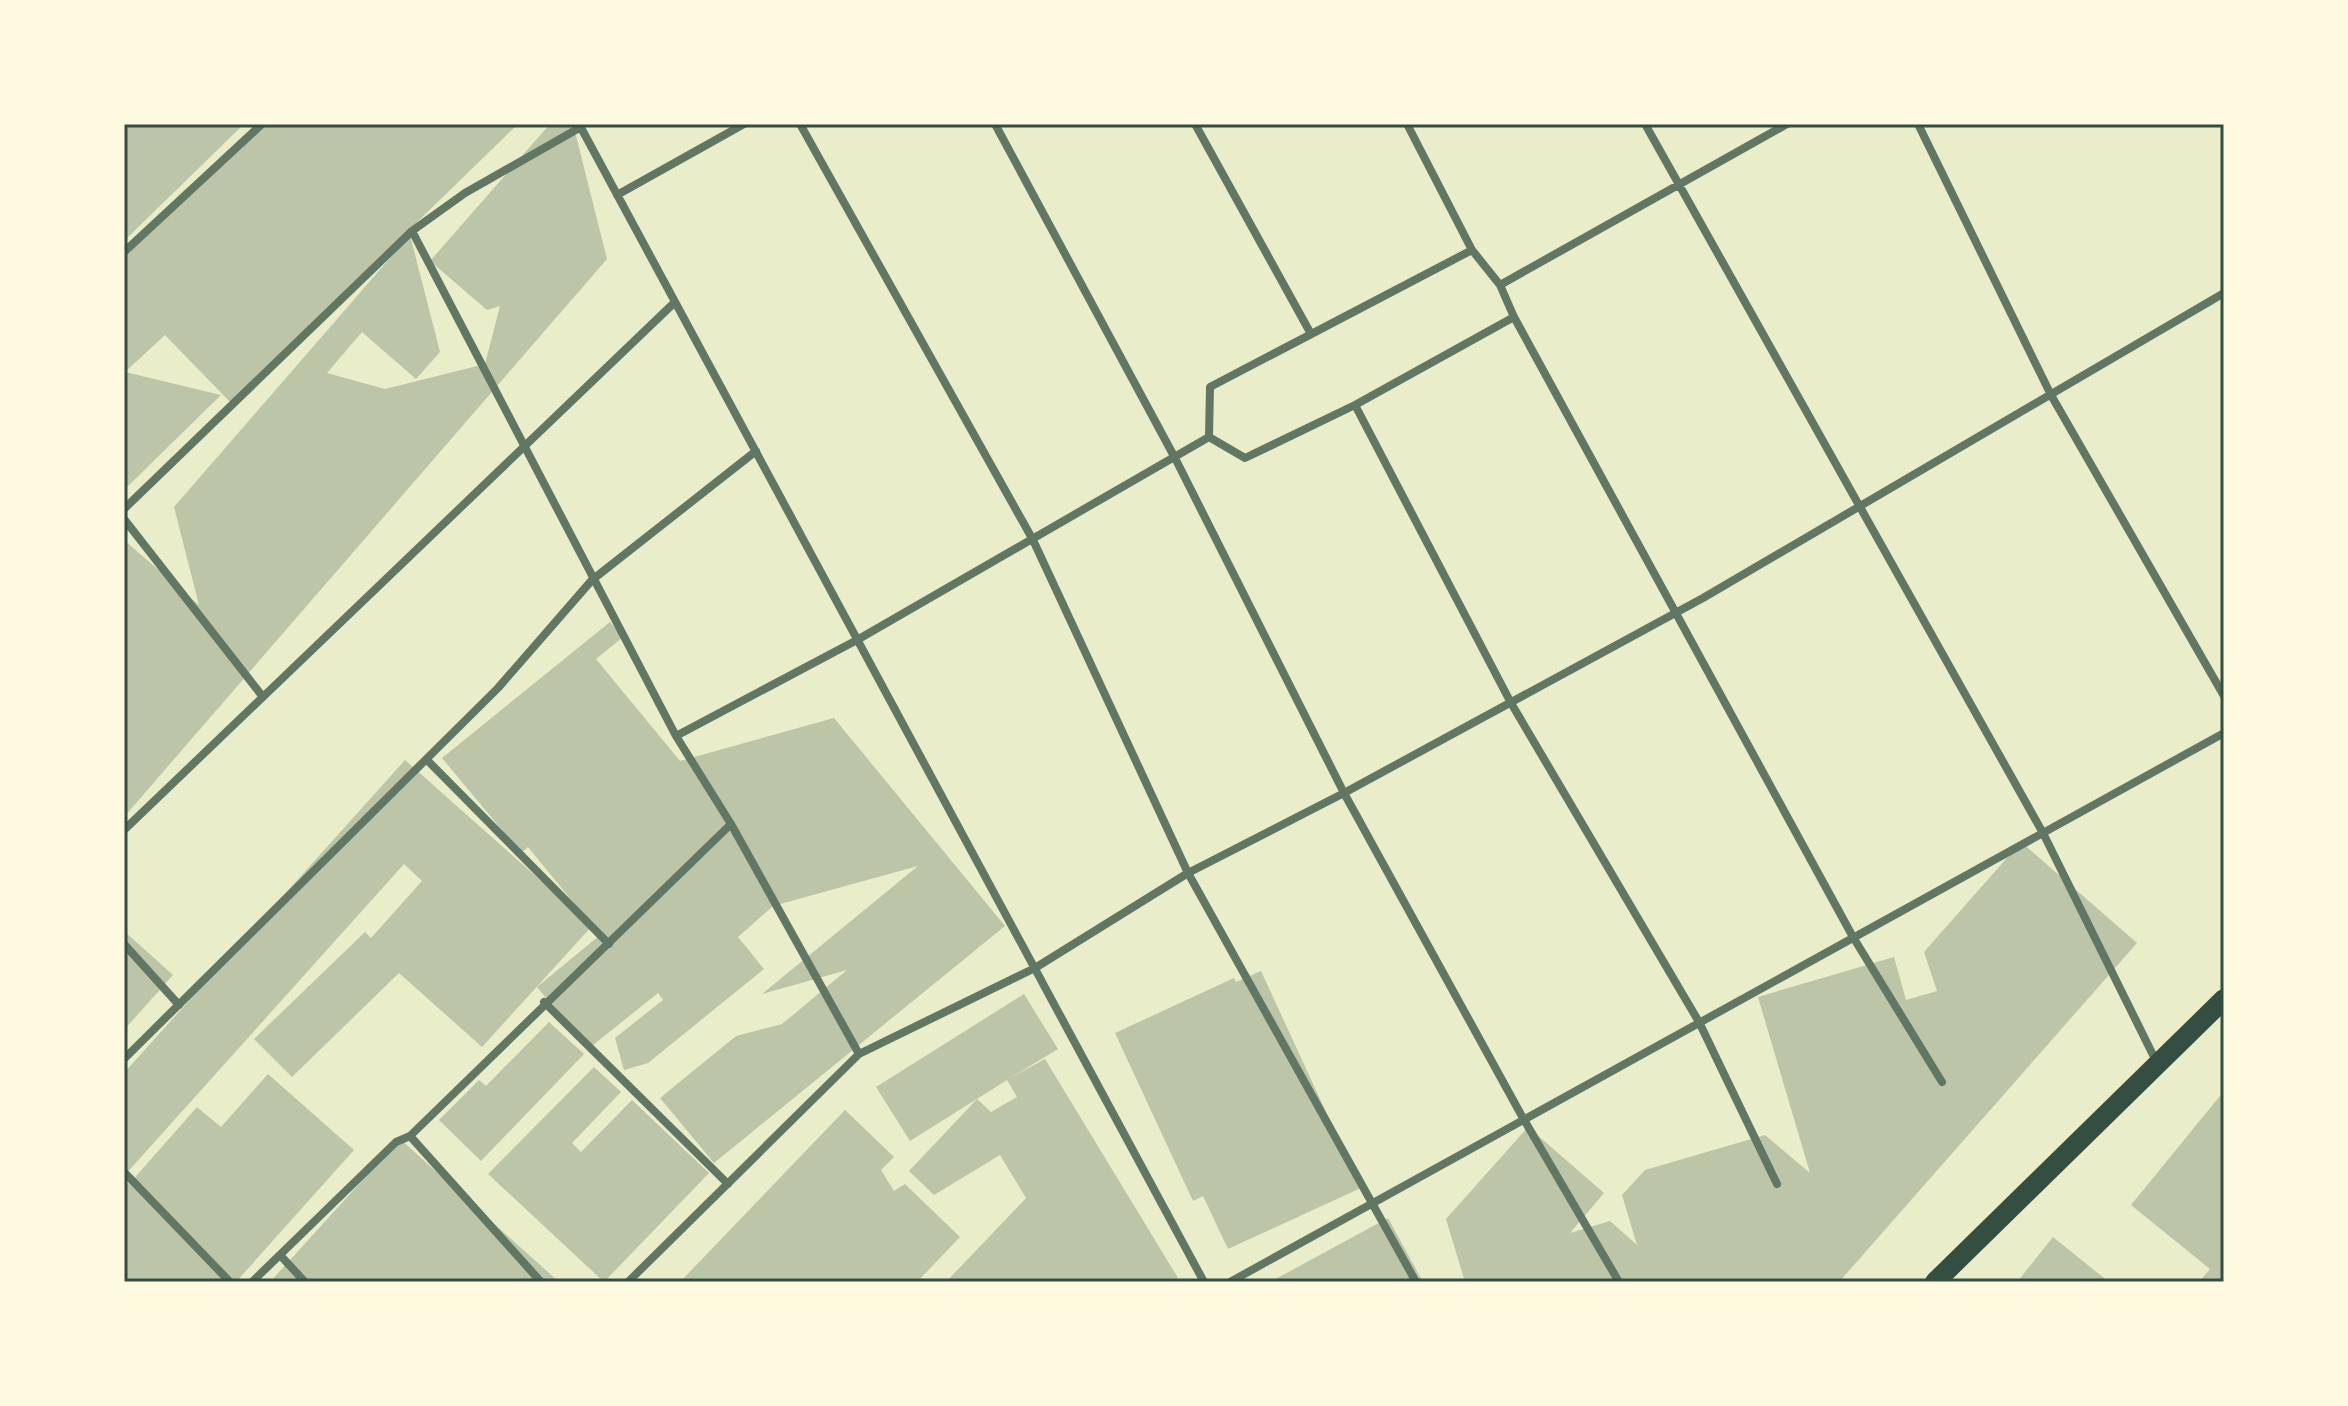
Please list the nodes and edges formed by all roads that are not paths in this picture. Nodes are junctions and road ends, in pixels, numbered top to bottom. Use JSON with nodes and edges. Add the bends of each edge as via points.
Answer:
{"nodes":[{"id":1,"x":262,"y":124,"type":"edge"},
{"id":2,"x":744,"y":124,"type":"edge"},
{"id":3,"x":800,"y":124,"type":"edge"},
{"id":4,"x":995,"y":124,"type":"edge"},
{"id":5,"x":1195,"y":124,"type":"edge"},
{"id":6,"x":1407,"y":124,"type":"edge"},
{"id":7,"x":1645,"y":124,"type":"edge"},
{"id":8,"x":1787,"y":124,"type":"edge"},
{"id":9,"x":1918,"y":124,"type":"edge"},
{"id":10,"x":580,"y":126,"type":"edge"},
{"id":11,"x":1678,"y":185,"type":"junction"},
{"id":12,"x":617,"y":195,"type":"junction"},
{"id":13,"x":412,"y":231,"type":"junction"},
{"id":14,"x":1472,"y":250,"type":"junction"},
{"id":15,"x":124,"y":252,"type":"edge"},
{"id":16,"x":1500,"y":285,"type":"junction"},
{"id":17,"x":2224,"y":293,"type":"edge"},
{"id":18,"x":675,"y":302,"type":"junction"},
{"id":19,"x":1514,"y":317,"type":"junction"},
{"id":20,"x":1311,"y":334,"type":"junction"},
{"id":21,"x":2051,"y":395,"type":"junction"},
{"id":22,"x":1355,"y":405,"type":"junction"},
{"id":23,"x":1209,"y":437,"type":"junction"},
{"id":24,"x":525,"y":446,"type":"junction"},
{"id":25,"x":756,"y":451,"type":"junction"},
{"id":26,"x":1175,"y":458,"type":"junction"},
{"id":27,"x":1857,"y":508,"type":"junction"},
{"id":28,"x":124,"y":509,"type":"edge"},
{"id":29,"x":124,"y":519,"type":"edge"},
{"id":30,"x":1033,"y":540,"type":"junction"},
{"id":31,"x":592,"y":580,"type":"junction"},
{"id":32,"x":1678,"y":612,"type":"junction"},
{"id":33,"x":857,"y":640,"type":"junction"},
{"id":34,"x":2224,"y":696,"type":"edge"},
{"id":35,"x":263,"y":697,"type":"junction"},
{"id":36,"x":1511,"y":703,"type":"junction"},
{"id":37,"x":2224,"y":733,"type":"edge"},
{"id":38,"x":676,"y":736,"type":"junction"},
{"id":39,"x":427,"y":760,"type":"junction"},
{"id":40,"x":1344,"y":793,"type":"junction"},
{"id":41,"x":731,"y":824,"type":"junction"},
{"id":42,"x":124,"y":830,"type":"edge"},
{"id":43,"x":2043,"y":833,"type":"junction"},
{"id":44,"x":1188,"y":873,"type":"junction"},
{"id":45,"x":1853,"y":937,"type":"junction"},
{"id":46,"x":124,"y":944,"type":"edge"},
{"id":47,"x":609,"y":944,"type":"junction"},
{"id":48,"x":1035,"y":968,"type":"junction"},
{"id":49,"x":2224,"y":999,"type":"edge"},
{"id":50,"x":544,"y":1002,"type":"junction"},
{"id":51,"x":179,"y":1005,"type":"junction"},
{"id":52,"x":1699,"y":1022,"type":"junction"},
{"id":53,"x":859,"y":1054,"type":"junction"},
{"id":54,"x":124,"y":1059,"type":"edge"},
{"id":55,"x":2158,"y":1064,"type":"junction"},
{"id":56,"x":1942,"y":1082,"type":"dead end"},
{"id":57,"x":1523,"y":1118,"type":"junction"},
{"id":58,"x":410,"y":1136,"type":"junction"},
{"id":59,"x":124,"y":1172,"type":"edge"},
{"id":60,"x":728,"y":1184,"type":"junction"},
{"id":61,"x":1777,"y":1184,"type":"dead end"},
{"id":62,"x":1373,"y":1201,"type":"junction"},
{"id":63,"x":280,"y":1255,"type":"junction"},
{"id":64,"x":230,"y":1282,"type":"edge"},
{"id":65,"x":252,"y":1282,"type":"edge"},
{"id":66,"x":305,"y":1282,"type":"edge"},
{"id":67,"x":541,"y":1282,"type":"edge"},
{"id":68,"x":628,"y":1282,"type":"edge"},
{"id":69,"x":1204,"y":1282,"type":"edge"},
{"id":70,"x":1230,"y":1282,"type":"edge"},
{"id":71,"x":1416,"y":1282,"type":"edge"},
{"id":72,"x":1619,"y":1282,"type":"edge"},
{"id":73,"x":1935,"y":1282,"type":"edge"}],
"edges":[{"from":1,"to":15,"type":"street"},
{"from":2,"to":12,"type":"street"},
{"from":3,"to":30,"type":"street"},
{"from":4,"to":26,"type":"street"},
{"from":5,"to":20,"type":"street"},
{"from":6,"to":14,"type":"street"},
{"from":7,"to":11,"type":"street"},
{"from":8,"to":11,"type":"street"},
{"from":9,"to":21,"type":"street"},
{"from":10,"to":12,"type":"street"},
{"from":10,"to":13,"type":"street","via":[[465,193]]},
{"from":11,"to":16,"type":"street"},
{"from":11,"to":27,"type":"street"},
{"from":12,"to":18,"type":"street"},
{"from":13,"to":24,"type":"street"},
{"from":13,"to":28,"type":"street"},
{"from":14,"to":16,"type":"street"},
{"from":14,"to":20,"type":"street"},
{"from":16,"to":19,"type":"street"},
{"from":17,"to":21,"type":"street"},
{"from":18,"to":24,"type":"street"},
{"from":18,"to":25,"type":"street"},
{"from":19,"to":22,"type":"street"},
{"from":19,"to":32,"type":"street"},
{"from":20,"to":23,"type":"street","via":[[1210,387]]},
{"from":21,"to":27,"type":"street"},
{"from":21,"to":34,"type":"street"},
{"from":22,"to":23,"type":"street","via":[[1245,458]]},
{"from":22,"to":36,"type":"street"},
{"from":23,"to":26,"type":"street"},
{"from":24,"to":31,"type":"street"},
{"from":24,"to":35,"type":"street"},
{"from":25,"to":31,"type":"street"},
{"from":25,"to":33,"type":"street"},
{"from":26,"to":30,"type":"street"},
{"from":26,"to":40,"type":"street"},
{"from":27,"to":32,"type":"street"},
{"from":27,"to":43,"type":"street"},
{"from":29,"to":35,"type":"street"},
{"from":30,"to":33,"type":"street"},
{"from":30,"to":44,"type":"street"},
{"from":31,"to":38,"type":"street"},
{"from":31,"to":39,"type":"street"},
{"from":32,"to":36,"type":"street"},
{"from":32,"to":45,"type":"street"},
{"from":33,"to":38,"type":"street"},
{"from":33,"to":48,"type":"street"},
{"from":35,"to":42,"type":"street"},
{"from":36,"to":40,"type":"street"},
{"from":36,"to":52,"type":"street"},
{"from":37,"to":43,"type":"street"},
{"from":38,"to":41,"type":"street"},
{"from":39,"to":47,"type":"street"},
{"from":39,"to":51,"type":"street"},
{"from":40,"to":44,"type":"street"},
{"from":40,"to":57,"type":"street"},
{"from":41,"to":47,"type":"street"},
{"from":41,"to":53,"type":"street"},
{"from":43,"to":45,"type":"street"},
{"from":43,"to":55,"type":"street"},
{"from":44,"to":48,"type":"street"},
{"from":44,"to":62,"type":"street"},
{"from":45,"to":52,"type":"street"},
{"from":45,"to":56,"type":"street"},
{"from":46,"to":51,"type":"street"},
{"from":47,"to":50,"type":"street"},
{"from":48,"to":53,"type":"street"},
{"from":48,"to":69,"type":"street"},
{"from":49,"to":55,"type":"main road"},
{"from":50,"to":58,"type":"street"},
{"from":50,"to":60,"type":"street"},
{"from":51,"to":54,"type":"street"},
{"from":52,"to":57,"type":"street"},
{"from":52,"to":61,"type":"street"},
{"from":53,"to":60,"type":"street"},
{"from":55,"to":73,"type":"main road"},
{"from":57,"to":62,"type":"street"},
{"from":57,"to":72,"type":"street"},
{"from":58,"to":63,"type":"street","via":[[396,1142]]},
{"from":58,"to":67,"type":"street"},
{"from":59,"to":64,"type":"street"},
{"from":60,"to":68,"type":"street"},
{"from":62,"to":70,"type":"street"},
{"from":62,"to":71,"type":"street"},
{"from":63,"to":65,"type":"street"},
{"from":63,"to":66,"type":"street"}]}
